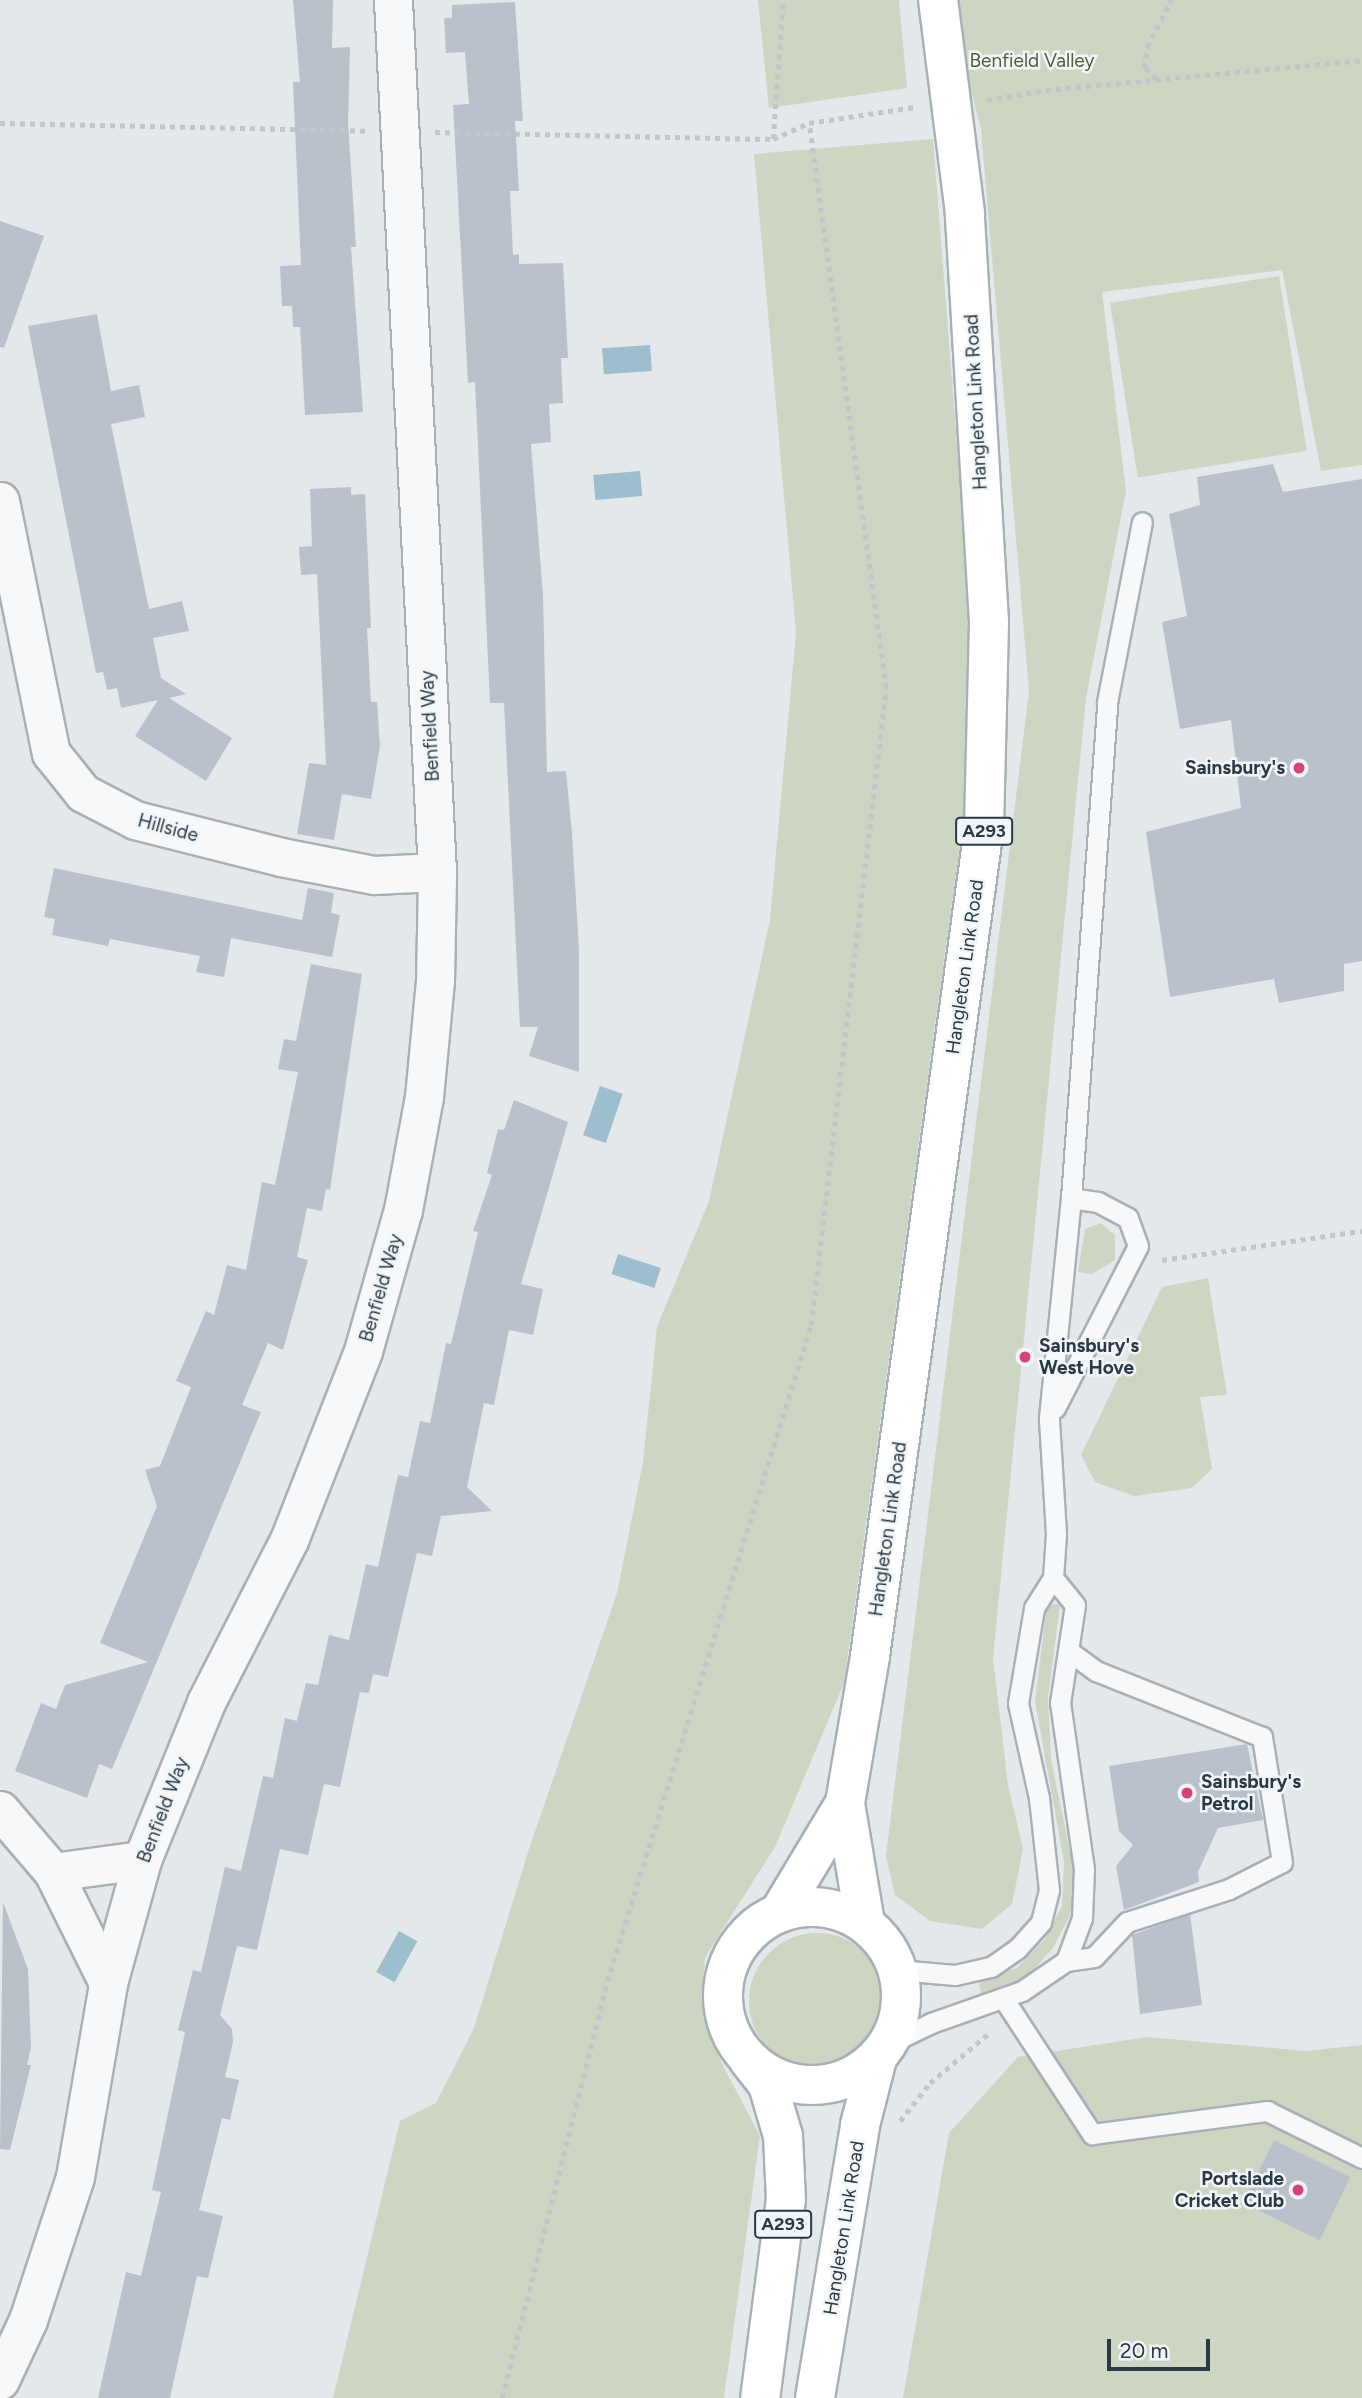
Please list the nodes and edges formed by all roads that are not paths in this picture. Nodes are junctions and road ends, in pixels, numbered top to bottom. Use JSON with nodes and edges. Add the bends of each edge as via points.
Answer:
{"nodes":[{"id":1,"x":393,"y":0,"type":"edge"},
{"id":2,"x":938,"y":0,"type":"edge"},
{"id":3,"x":0,"y":501,"type":"edge"},
{"id":4,"x":1142,"y":522,"type":"dead end"},
{"id":5,"x":437,"y":872,"type":"junction"},
{"id":6,"x":1071,"y":1198,"type":"junction"},
{"id":7,"x":1049,"y":1419,"type":"junction"},
{"id":8,"x":1053,"y":1578,"type":"junction"},
{"id":9,"x":1071,"y":1653,"type":"junction"},
{"id":10,"x":845,"y":1803,"type":"junction"},
{"id":11,"x":0,"y":1810,"type":"edge"},
{"id":12,"x":142,"y":1860,"type":"junction"},
{"id":13,"x":53,"y":1872,"type":"junction"},
{"id":14,"x":779,"y":1913,"type":"junction"},
{"id":15,"x":864,"y":1923,"type":"junction"},
{"id":16,"x":1066,"y":1961,"type":"junction"},
{"id":17,"x":898,"y":1970,"type":"junction"},
{"id":18,"x":108,"y":1983,"type":"junction"},
{"id":19,"x":1003,"y":1998,"type":"junction"},
{"id":20,"x":883,"y":2052,"type":"junction"},
{"id":21,"x":747,"y":2057,"type":"junction"},
{"id":22,"x":1362,"y":2158,"type":"edge"},
{"id":23,"x":0,"y":2380,"type":"edge"},
{"id":24,"x":760,"y":2398,"type":"edge"},
{"id":25,"x":815,"y":2398,"type":"edge"}],
"edges":[{"from":1,"to":5,"type":"street","name":"Benfield Way"},
{"from":2,"to":10,"type":"highway","name":"Hangleton Link Road","number":"A293","via":[[964,213],[989,608],[984,828],[870,1656]]},
{"from":3,"to":5,"type":"street","name":"Hillside","via":[[51,753],[83,793],[135,820],[281,857],[374,875]]},
{"from":4,"to":6,"type":"lane","via":[[1107,702]]},
{"from":5,"to":12,"type":"street","name":"Benfield Way","via":[[435,982],[424,1097],[403,1210],[363,1352],[289,1540],[206,1702]]},
{"from":6,"to":7,"type":"lane"},
{"from":6,"to":7,"type":"lane","via":[[1098,1202],[1128,1218],[1138,1246]]},
{"from":7,"to":8,"type":"lane","via":[[1056,1534]]},
{"from":8,"to":9,"type":"lane","via":[[1075,1605]]},
{"from":8,"to":17,"type":"lane","via":[[1034,1608],[1018,1703],[1049,1890],[1041,1922],[1017,1949],[991,1967],[955,1975]]},
{"from":9,"to":16,"type":"lane","via":[[1060,1703],[1084,1869],[1082,1918]]},
{"from":9,"to":16,"type":"lane","via":[[1096,1671],[1262,1737],[1282,1862],[1230,1889],[1127,1922],[1094,1957]]},
{"from":10,"to":14,"type":"highway","name":"Hangleton Link Road","number":"A293"},
{"from":10,"to":15,"type":"highway","name":"Hangleton Link Road","number":"A293"},
{"from":11,"to":13,"type":"street"},
{"from":12,"to":13,"type":"street"},
{"from":12,"to":18,"type":"street","name":"Benfield Way"},
{"from":13,"to":18,"type":"street"},
{"from":14,"to":15,"type":"highway","via":[[835,1908]]},
{"from":14,"to":21,"type":"highway","via":[[752,1929],[733,1953],[723,1983],[723,2012]]},
{"from":15,"to":17,"type":"highway","via":[[887,1947]]},
{"from":16,"to":19,"type":"lane","via":[[1022,1991]]},
{"from":17,"to":20,"type":"highway","via":[[902,1999]]},
{"from":18,"to":23,"type":"street","name":"Benfield Way","via":[[75,2177],[28,2320]]},
{"from":19,"to":20,"type":"lane","via":[[931,2023]]},
{"from":19,"to":22,"type":"lane","via":[[1092,2134],[1267,2111]]},
{"from":20,"to":21,"type":"highway","via":[[852,2077],[822,2085],[799,2085],[770,2075]]},
{"from":20,"to":25,"type":"highway","name":"Hangleton Link Road","via":[[860,2125]]},
{"from":21,"to":24,"type":"highway","number":"A293","via":[[768,2085],[783,2136],[786,2199]]}]}
